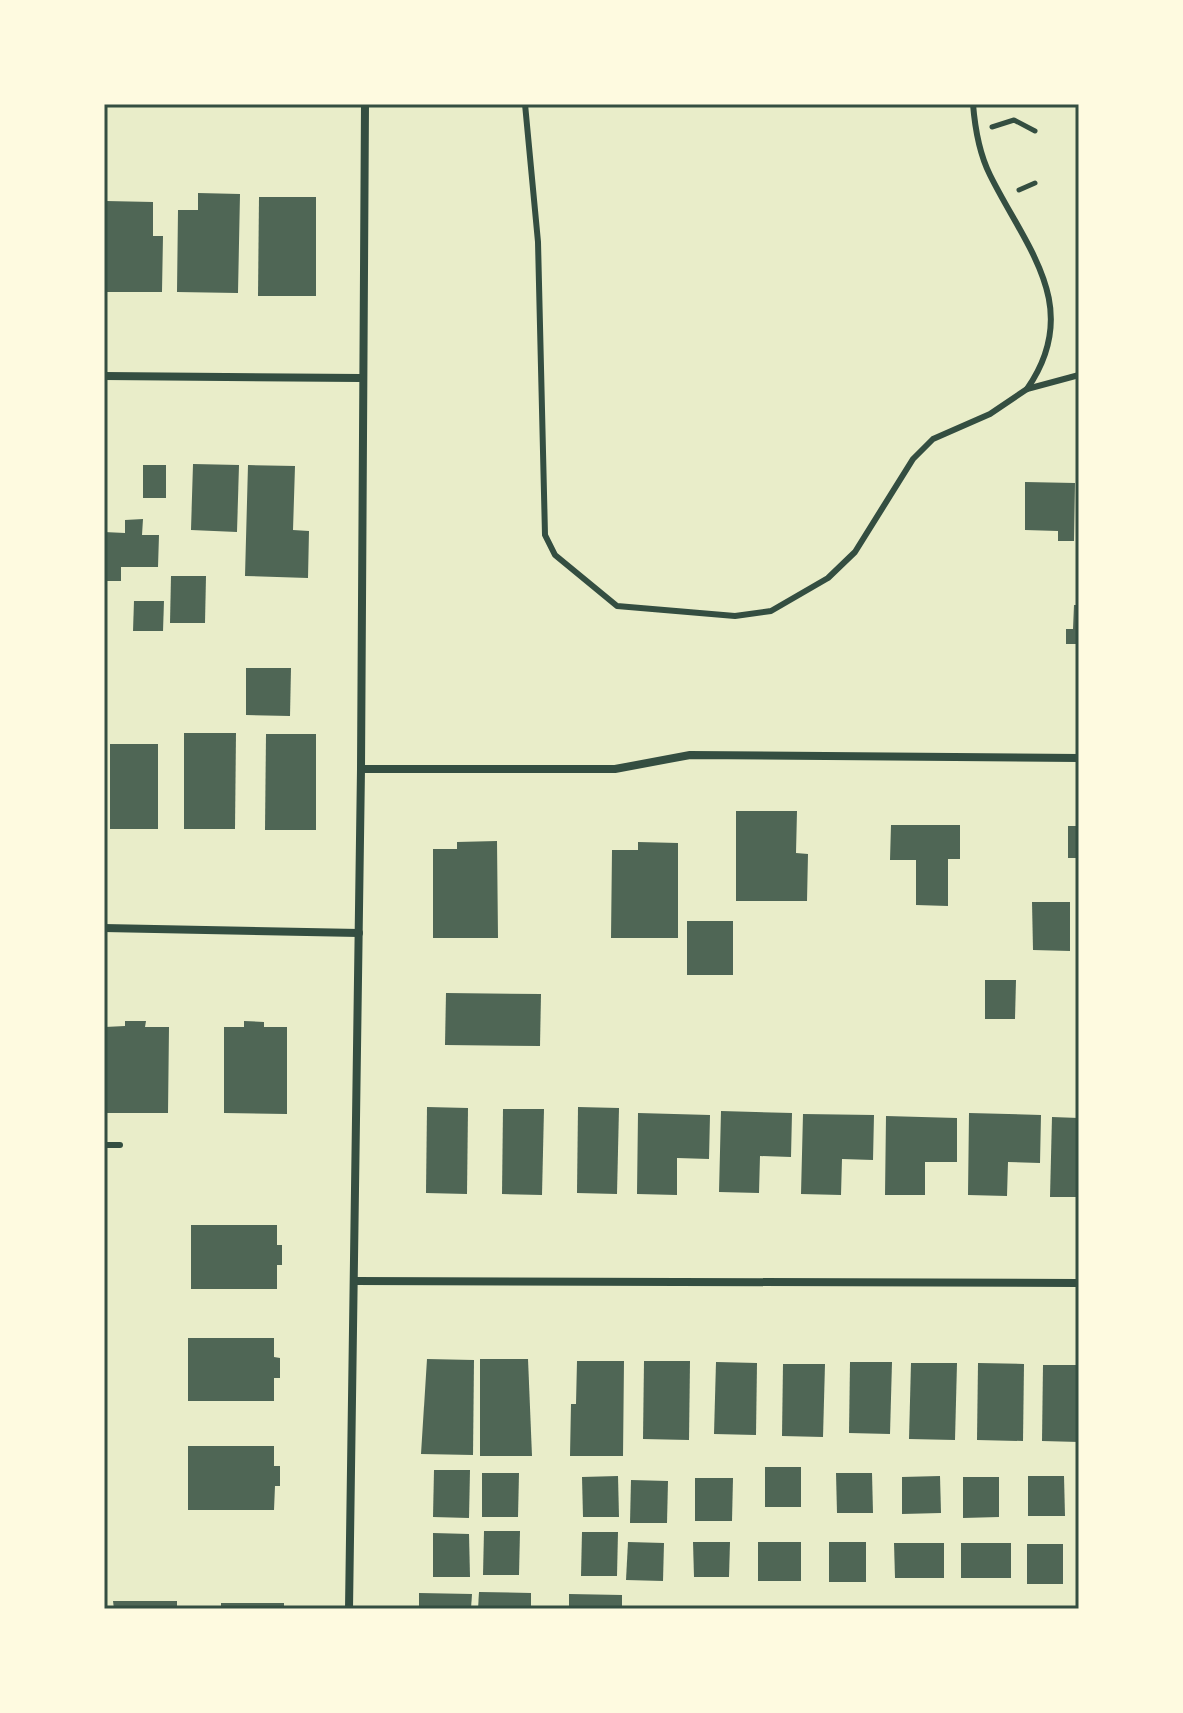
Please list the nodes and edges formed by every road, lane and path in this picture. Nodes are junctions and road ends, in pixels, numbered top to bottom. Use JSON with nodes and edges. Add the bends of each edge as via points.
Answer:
{"nodes":[{"id":1,"x":365,"y":104,"type":"edge"},
{"id":2,"x":525,"y":104,"type":"edge"},
{"id":3,"x":973,"y":104,"type":"edge"},
{"id":4,"x":1035,"y":131,"type":"dead end"},
{"id":5,"x":975,"y":132,"type":"junction"},
{"id":6,"x":1079,"y":375,"type":"edge"},
{"id":7,"x":104,"y":376,"type":"edge"},
{"id":8,"x":361,"y":378,"type":"junction"},
{"id":9,"x":1027,"y":389,"type":"junction"},
{"id":10,"x":1079,"y":758,"type":"edge"},
{"id":11,"x":361,"y":769,"type":"junction"},
{"id":12,"x":104,"y":928,"type":"edge"},
{"id":13,"x":359,"y":933,"type":"junction"},
{"id":14,"x":104,"y":1145,"type":"edge"},
{"id":15,"x":120,"y":1145,"type":"dead end"},
{"id":16,"x":355,"y":1281,"type":"junction"},
{"id":17,"x":1079,"y":1283,"type":"edge"},
{"id":18,"x":349,"y":1609,"type":"edge"}],
"edges":[{"from":1,"to":8,"type":"street"},
{"from":2,"to":9,"type":"lane","via":[[538,242],[545,535],[555,555],[617,606],[735,616],[771,611],[828,578],[855,552],[913,459],[933,439],[990,414]]},
{"from":3,"to":5,"type":"lane"},
{"from":4,"to":5,"type":"path","via":[[1014,120]]},
{"from":5,"to":9,"type":"lane","via":[[990,174],[1050,288],[1050,325],[1041,369]]},
{"from":6,"to":9,"type":"lane"},
{"from":7,"to":8,"type":"street"},
{"from":8,"to":11,"type":"street"},
{"from":10,"to":11,"type":"street","via":[[690,755],[615,769]]},
{"from":11,"to":13,"type":"street"},
{"from":12,"to":13,"type":"street"},
{"from":13,"to":16,"type":"street"},
{"from":14,"to":15,"type":"lane"},
{"from":16,"to":17,"type":"street"},
{"from":16,"to":18,"type":"street"}]}
